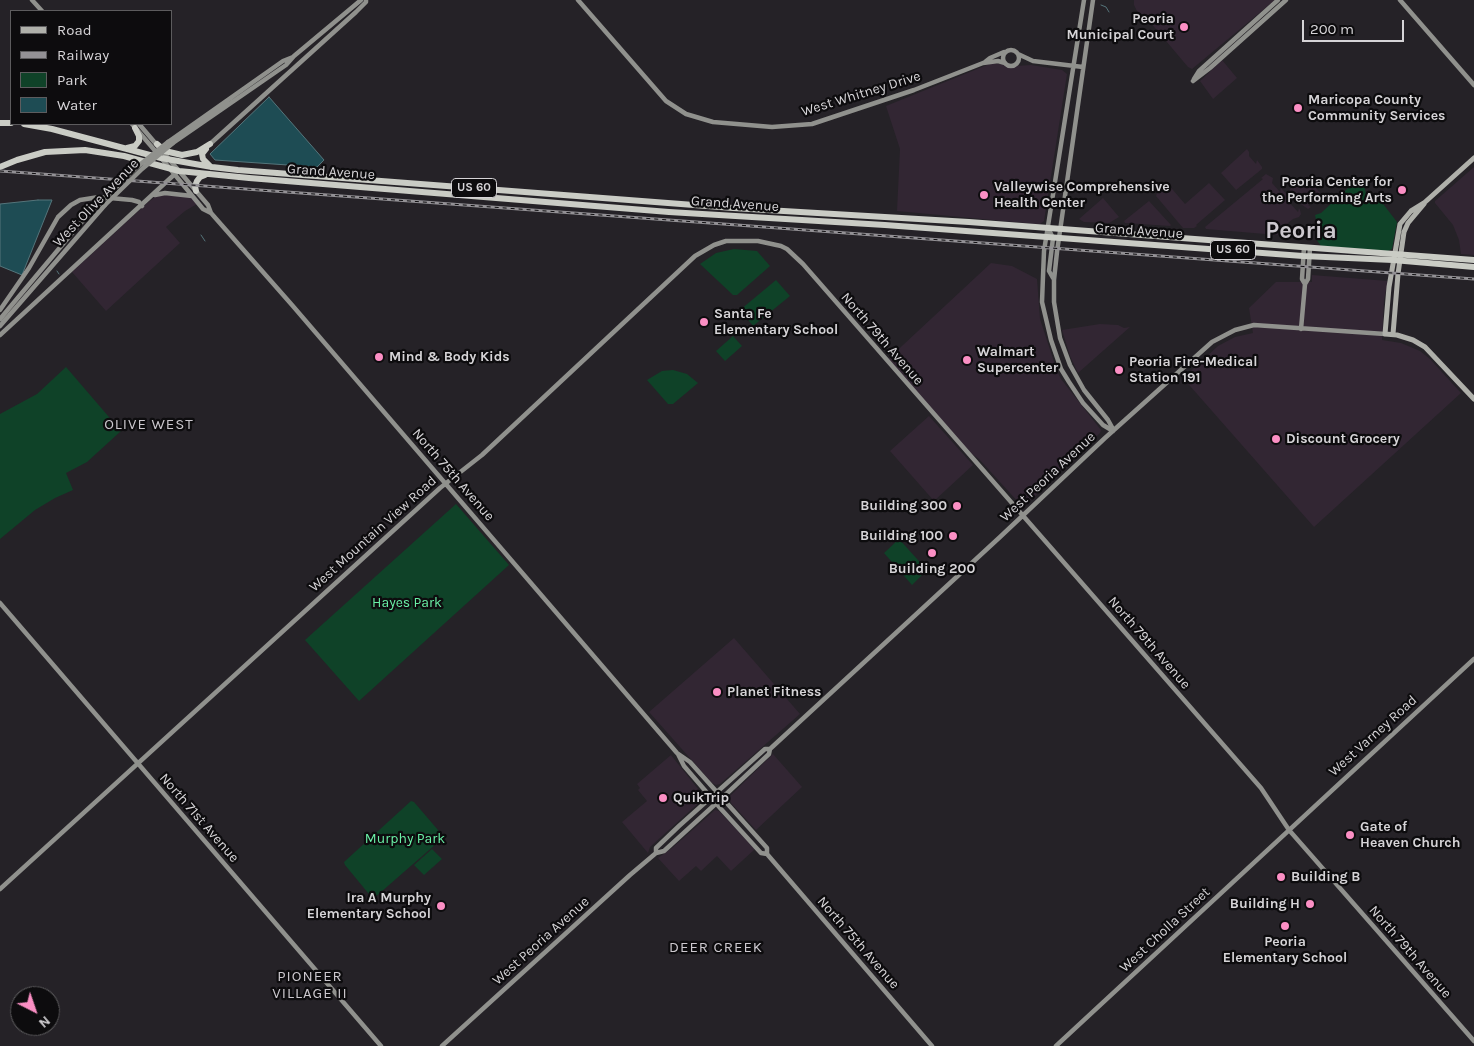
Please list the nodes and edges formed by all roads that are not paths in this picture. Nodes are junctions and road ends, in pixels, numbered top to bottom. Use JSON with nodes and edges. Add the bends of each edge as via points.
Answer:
{"nodes":[{"id":1,"x":32,"y":0,"type":"edge"},
{"id":2,"x":361,"y":0,"type":"edge"},
{"id":3,"x":366,"y":0,"type":"edge"},
{"id":4,"x":578,"y":0,"type":"edge"},
{"id":5,"x":1084,"y":0,"type":"edge"},
{"id":6,"x":1094,"y":0,"type":"edge"},
{"id":7,"x":1278,"y":0,"type":"edge"},
{"id":8,"x":1286,"y":0,"type":"edge"},
{"id":9,"x":1400,"y":0,"type":"edge"},
{"id":10,"x":41,"y":10,"type":"edge"},
{"id":11,"x":354,"y":10,"type":"junction"},
{"id":12,"x":1237,"y":36,"type":"junction"},
{"id":13,"x":1241,"y":41,"type":"junction"},
{"id":14,"x":1222,"y":48,"type":"junction"},
{"id":15,"x":1005,"y":52,"type":"junction"},
{"id":16,"x":1227,"y":53,"type":"junction"},
{"id":17,"x":1018,"y":54,"type":"junction"},
{"id":18,"x":294,"y":56,"type":"junction"},
{"id":19,"x":1033,"y":61,"type":"junction"},
{"id":20,"x":984,"y":63,"type":"junction"},
{"id":21,"x":1005,"y":63,"type":"junction"},
{"id":22,"x":1017,"y":63,"type":"junction"},
{"id":23,"x":1074,"y":66,"type":"junction"},
{"id":24,"x":1083,"y":67,"type":"junction"},
{"id":25,"x":1474,"y":85,"type":"edge"},
{"id":26,"x":30,"y":125,"type":"edge"},
{"id":27,"x":135,"y":125,"type":"edge"},
{"id":28,"x":156,"y":144,"type":"junction"},
{"id":29,"x":210,"y":144,"type":"junction"},
{"id":30,"x":122,"y":148,"type":"junction"},
{"id":31,"x":204,"y":151,"type":"junction"},
{"id":32,"x":161,"y":158,"type":"junction"},
{"id":33,"x":1474,"y":158,"type":"edge"},
{"id":34,"x":191,"y":164,"type":"junction"},
{"id":35,"x":0,"y":167,"type":"edge"},
{"id":36,"x":172,"y":167,"type":"junction"},
{"id":37,"x":212,"y":167,"type":"junction"},
{"id":38,"x":208,"y":175,"type":"junction"},
{"id":39,"x":478,"y":188,"type":"junction"},
{"id":40,"x":195,"y":194,"type":"junction"},
{"id":41,"x":152,"y":196,"type":"junction"},
{"id":42,"x":476,"y":196,"type":"junction"},
{"id":43,"x":103,"y":204,"type":"junction"},
{"id":44,"x":142,"y":206,"type":"junction"},
{"id":45,"x":1048,"y":228,"type":"junction"},
{"id":46,"x":1060,"y":229,"type":"junction"},
{"id":47,"x":1053,"y":238,"type":"junction"},
{"id":48,"x":1307,"y":248,"type":"junction"},
{"id":49,"x":1306,"y":256,"type":"junction"},
{"id":50,"x":1397,"y":258,"type":"junction"},
{"id":51,"x":1474,"y":260,"type":"edge"},
{"id":52,"x":802,"y":264,"type":"joint"},
{"id":53,"x":1474,"y":267,"type":"edge"},
{"id":54,"x":0,"y":310,"type":"edge"},
{"id":55,"x":0,"y":319,"type":"edge"},
{"id":56,"x":0,"y":326,"type":"edge"},
{"id":57,"x":1301,"y":329,"type":"junction"},
{"id":58,"x":1389,"y":334,"type":"junction"},
{"id":59,"x":0,"y":335,"type":"edge"},
{"id":60,"x":1060,"y":338,"type":"junction"},
{"id":61,"x":1050,"y":340,"type":"junction"},
{"id":62,"x":1474,"y":400,"type":"edge"},
{"id":63,"x":1113,"y":431,"type":"junction"},
{"id":64,"x":446,"y":483,"type":"junction"},
{"id":65,"x":1023,"y":516,"type":"junction"},
{"id":66,"x":0,"y":603,"type":"edge"},
{"id":67,"x":1474,"y":659,"type":"edge"},
{"id":68,"x":770,"y":748,"type":"junction"},
{"id":69,"x":678,"y":753,"type":"junction"},
{"id":70,"x":137,"y":763,"type":"junction"},
{"id":71,"x":716,"y":792,"type":"junction"},
{"id":72,"x":711,"y":798,"type":"junction"},
{"id":73,"x":722,"y":798,"type":"junction"},
{"id":74,"x":716,"y":804,"type":"junction"},
{"id":75,"x":1289,"y":830,"type":"junction"},
{"id":76,"x":668,"y":836,"type":"junction"},
{"id":77,"x":674,"y":842,"type":"junction"},
{"id":78,"x":752,"y":842,"type":"junction"},
{"id":79,"x":765,"y":847,"type":"junction"},
{"id":80,"x":656,"y":853,"type":"junction"},
{"id":81,"x":767,"y":854,"type":"junction"},
{"id":82,"x":0,"y":889,"type":"edge"},
{"id":83,"x":1474,"y":1040,"type":"edge"},
{"id":84,"x":381,"y":1046,"type":"edge"},
{"id":85,"x":442,"y":1046,"type":"edge"},
{"id":86,"x":932,"y":1046,"type":"edge"},
{"id":87,"x":1056,"y":1046,"type":"edge"}],
"edges":[{"from":1,"to":10,"type":"main road"},
{"from":2,"to":11,"type":"main road","name":"West Olive Avenue"},
{"from":3,"to":11,"type":"main road"},
{"from":4,"to":20,"type":"main road","name":"West Whitney Drive","via":[[657,92],[682,112],[713,122],[772,127],[812,124]]},
{"from":5,"to":23,"type":"main road"},
{"from":6,"to":24,"type":"main road"},
{"from":7,"to":12,"type":"main road"},
{"from":8,"to":13,"type":"main road"},
{"from":9,"to":25,"type":"main road"},
{"from":11,"to":18,"type":"main road","name":"West Olive Avenue"},
{"from":11,"to":29,"type":"main road"},
{"from":12,"to":13,"type":"main road"},
{"from":12,"to":14,"type":"main road"},
{"from":13,"to":16,"type":"main road"},
{"from":14,"to":16,"type":"main road"},
{"from":14,"to":16,"type":"main road","via":[[1193,80]]},
{"from":15,"to":17,"type":"main road","name":"West Whitney Drive","via":[[1012,50]]},
{"from":15,"to":20,"type":"main road","name":"West Whitney Drive"},
{"from":15,"to":21,"type":"main road"},
{"from":17,"to":19,"type":"main road","name":"West Whitney Drive"},
{"from":17,"to":22,"type":"main road"},
{"from":18,"to":43,"type":"main road","name":"West Olive Avenue","bridge":true,"via":[[286,65],[173,143]]},
{"from":18,"to":43,"type":"main road","name":"West Olive Avenue","bridge":true,"via":[[168,142],[137,167]]},
{"from":19,"to":22,"type":"main road","name":"West Whitney Drive"},
{"from":19,"to":23,"type":"main road","name":"West Whitney Drive"},
{"from":20,"to":21,"type":"main road","name":"West Whitney Drive"},
{"from":21,"to":22,"type":"main road","name":"West Whitney Drive","via":[[1012,66]]},
{"from":23,"to":24,"type":"main road","name":"West Whitney Drive"},
{"from":23,"to":45,"type":"main road"},
{"from":24,"to":46,"type":"main road"},
{"from":26,"to":30,"type":"highway","name":"Grand Avenue","number":"US 60"},
{"from":27,"to":28,"type":"main road","name":"North 75th Avenue"},
{"from":27,"to":30,"type":"highway","via":[[138,143]]},
{"from":27,"to":32,"type":"main road"},
{"from":28,"to":29,"type":"highway","via":[[166,151],[182,155],[197,152]]},
{"from":28,"to":36,"type":"main road","name":"North 75th Avenue"},
{"from":29,"to":31,"type":"highway"},
{"from":30,"to":32,"type":"highway","name":"Grand Avenue","number":"US 60"},
{"from":31,"to":34,"type":"highway"},
{"from":31,"to":37,"type":"highway","via":[[204,162]]},
{"from":32,"to":36,"type":"highway","name":"Grand Avenue","number":"US 60"},
{"from":33,"to":50,"type":"main road","via":[[1424,204],[1406,227]]},
{"from":34,"to":36,"type":"highway"},
{"from":34,"to":36,"type":"highway","name":"Grand Avenue","number":"US 60"},
{"from":34,"to":37,"type":"highway","name":"Grand Avenue","number":"US 60"},
{"from":35,"to":36,"type":"highway","via":[[35,155],[68,150],[104,152]]},
{"from":36,"to":38,"type":"highway","name":"Grand Avenue","number":"US 60"},
{"from":36,"to":40,"type":"main road","name":"North 75th Avenue"},
{"from":36,"to":41,"type":"main road"},
{"from":37,"to":39,"type":"highway","name":"Grand Avenue","number":"US 60"},
{"from":38,"to":40,"type":"highway","via":[[197,181]]},
{"from":38,"to":42,"type":"highway","name":"Grand Avenue","number":"US 60"},
{"from":39,"to":42,"type":"highway"},
{"from":39,"to":45,"type":"highway","name":"Grand Avenue","number":"US 60"},
{"from":40,"to":41,"type":"main road","via":[[160,192]]},
{"from":40,"to":64,"type":"main road","name":"North 75th Avenue","via":[[208,205],[211,213]]},
{"from":41,"to":44,"type":"main road"},
{"from":42,"to":47,"type":"highway","name":"Grand Avenue","number":"US 60"},
{"from":43,"to":55,"type":"main road","name":"West Olive Avenue","via":[[78,226]]},
{"from":43,"to":56,"type":"main road","name":"West Olive Avenue"},
{"from":44,"to":54,"type":"main road","via":[[136,201],[99,197],[70,205],[58,217]]},
{"from":44,"to":59,"type":"main road"},
{"from":45,"to":46,"type":"highway","name":"Grand Avenue","number":"US 60"},
{"from":45,"to":47,"type":"main road"},
{"from":46,"to":47,"type":"main road"},
{"from":46,"to":48,"type":"highway","name":"Grand Avenue","number":"US 60"},
{"from":47,"to":49,"type":"highway","name":"Grand Avenue","number":"US 60"},
{"from":47,"to":60,"type":"main road","via":[[1054,302]]},
{"from":47,"to":61,"type":"main road","via":[[1042,272],[1042,295]]},
{"from":48,"to":49,"type":"main road"},
{"from":48,"to":50,"type":"highway","name":"Grand Avenue","number":"US 60"},
{"from":49,"to":50,"type":"highway","name":"Grand Avenue","number":"US 60"},
{"from":49,"to":57,"type":"main road"},
{"from":50,"to":51,"type":"highway","name":"Grand Avenue","number":"US 60"},
{"from":50,"to":53,"type":"highway","name":"Grand Avenue","number":"US 60"},
{"from":50,"to":58,"type":"main road"},
{"from":50,"to":58,"type":"main road"},
{"from":52,"to":64,"type":"main road","name":"West Mountain View Road","via":[[787,249],[758,241],[726,241],[704,250],[482,455]]},
{"from":52,"to":65,"type":"main road","name":"North 79th Avenue"},
{"from":57,"to":58,"type":"main road","name":"West Peoria Avenue"},
{"from":57,"to":63,"type":"main road","name":"West Peoria Avenue","via":[[1254,326],[1240,328],[1216,340]]},
{"from":58,"to":62,"type":"main road","via":[[1413,340],[1425,347]]},
{"from":60,"to":61,"type":"main road"},
{"from":60,"to":63,"type":"main road","via":[[1074,372]]},
{"from":61,"to":63,"type":"main road","via":[[1073,388],[1103,425]]},
{"from":63,"to":65,"type":"main road","name":"West Peoria Avenue"},
{"from":64,"to":69,"type":"main road","name":"North 75th Avenue"},
{"from":64,"to":70,"type":"main road","name":"West Mountain View Road"},
{"from":65,"to":68,"type":"main road","name":"West Peoria Avenue"},
{"from":65,"to":75,"type":"main road","name":"North 79th Avenue","via":[[1261,788]]},
{"from":66,"to":70,"type":"main road","name":"North 71st Avenue"},
{"from":67,"to":75,"type":"main road","name":"West Varney Road"},
{"from":68,"to":71,"type":"main road","name":"West Peoria Avenue","via":[[764,749]]},
{"from":68,"to":73,"type":"main road","name":"West Peoria Avenue","via":[[769,754]]},
{"from":69,"to":71,"type":"main road","name":"North 75th Avenue"},
{"from":69,"to":72,"type":"main road","name":"North 75th Avenue","via":[[684,766]]},
{"from":70,"to":82,"type":"main road","name":"West Mountain View Road"},
{"from":70,"to":84,"type":"main road","name":"North 71st Avenue"},
{"from":71,"to":72,"type":"main road","name":"West Peoria Avenue"},
{"from":71,"to":73,"type":"main road","name":"North 75th Avenue"},
{"from":72,"to":74,"type":"main road","name":"North 75th Avenue"},
{"from":72,"to":76,"type":"main road","name":"West Peoria Avenue"},
{"from":73,"to":74,"type":"main road","name":"West Peoria Avenue"},
{"from":73,"to":79,"type":"main road","name":"North 75th Avenue"},
{"from":74,"to":77,"type":"main road","name":"West Peoria Avenue"},
{"from":74,"to":78,"type":"main road","name":"North 75th Avenue"},
{"from":75,"to":83,"type":"main road","name":"North 79th Avenue"},
{"from":75,"to":87,"type":"main road","name":"West Cholla Street"},
{"from":76,"to":77,"type":"main road"},
{"from":76,"to":80,"type":"main road","name":"West Peoria Avenue","via":[[656,848]]},
{"from":77,"to":80,"type":"main road","name":"West Peoria Avenue"},
{"from":78,"to":79,"type":"main road"},
{"from":78,"to":81,"type":"main road","name":"North 75th Avenue","via":[[761,853]]},
{"from":79,"to":81,"type":"main road","name":"North 75th Avenue"},
{"from":80,"to":85,"type":"main road","name":"West Peoria Avenue"},
{"from":81,"to":86,"type":"main road","name":"North 75th Avenue"}]}
